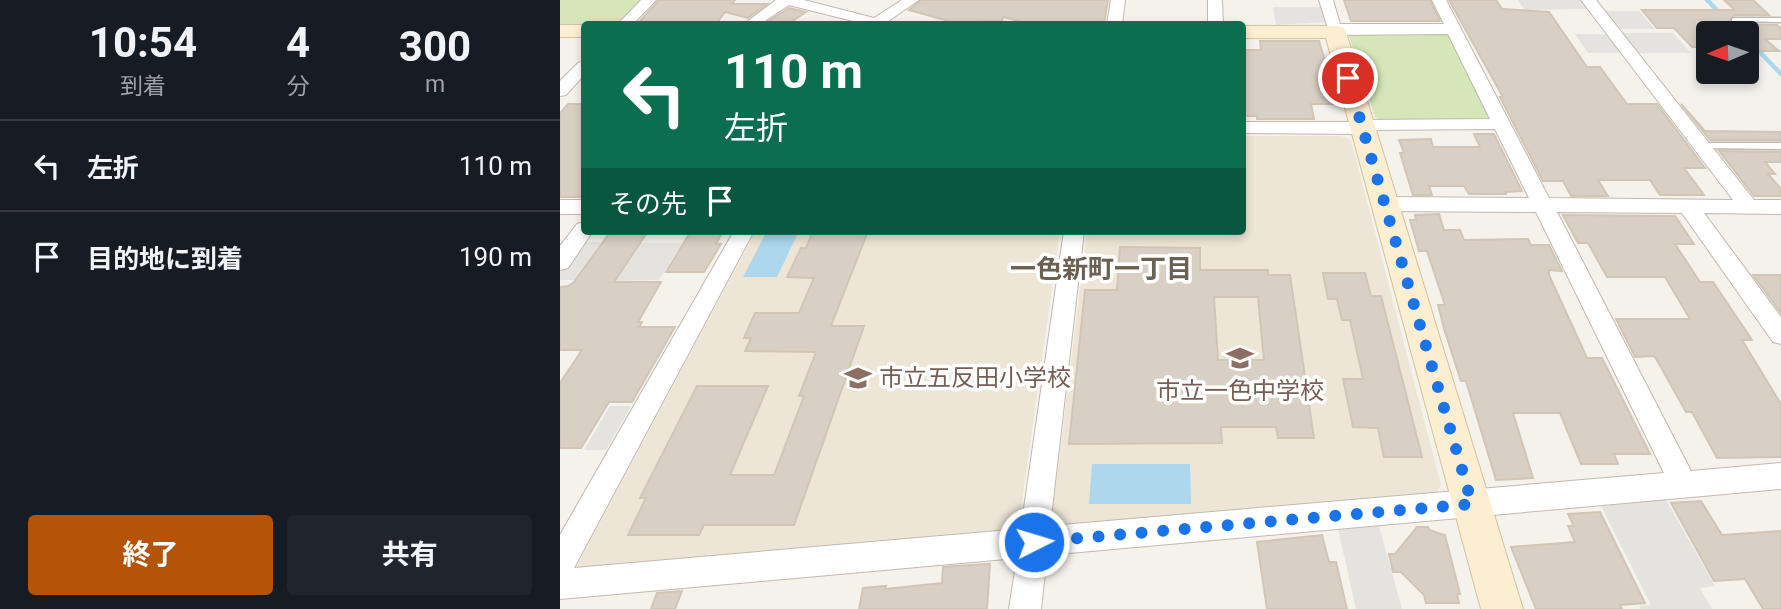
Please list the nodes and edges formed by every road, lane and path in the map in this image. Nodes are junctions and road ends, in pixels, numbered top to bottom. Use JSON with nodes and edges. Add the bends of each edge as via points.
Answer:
{"nodes":[{"id":1,"x":649,"y":0,"type":"edge"},
{"id":2,"x":786,"y":0,"type":"edge"},
{"id":3,"x":912,"y":0,"type":"edge"},
{"id":4,"x":1118,"y":0,"type":"edge"},
{"id":5,"x":1215,"y":0,"type":"edge"},
{"id":6,"x":1326,"y":0,"type":"edge"},
{"id":7,"x":1438,"y":0,"type":"edge"},
{"id":8,"x":1588,"y":0,"type":"edge"},
{"id":9,"x":1734,"y":20,"type":"dead end"},
{"id":10,"x":1781,"y":20,"type":"edge"},
{"id":11,"x":628,"y":21,"type":"edge"},
{"id":12,"x":755,"y":21,"type":"edge"},
{"id":13,"x":865,"y":21,"type":"edge"},
{"id":14,"x":880,"y":21,"type":"edge"},
{"id":15,"x":1115,"y":21,"type":"edge"},
{"id":16,"x":1216,"y":21,"type":"edge"},
{"id":17,"x":1453,"y":29,"type":"junction"},
{"id":18,"x":1335,"y":30,"type":"junction"},
{"id":19,"x":560,"y":31,"type":"edge"},
{"id":20,"x":581,"y":31,"type":"edge"},
{"id":21,"x":1246,"y":32,"type":"edge"},
{"id":22,"x":581,"y":69,"type":"edge"},
{"id":23,"x":560,"y":91,"type":"edge"},
{"id":24,"x":1501,"y":124,"type":"junction"},
{"id":25,"x":1362,"y":126,"type":"junction"},
{"id":26,"x":1246,"y":128,"type":"edge"},
{"id":27,"x":1702,"y":146,"type":"junction"},
{"id":28,"x":1781,"y":146,"type":"edge"},
{"id":29,"x":1385,"y":204,"type":"junction"},
{"id":30,"x":1541,"y":205,"type":"junction"},
{"id":31,"x":1688,"y":206,"type":"junction"},
{"id":32,"x":560,"y":207,"type":"edge"},
{"id":33,"x":581,"y":207,"type":"edge"},
{"id":34,"x":1749,"y":207,"type":"junction"},
{"id":35,"x":1781,"y":207,"type":"edge"},
{"id":36,"x":581,"y":233,"type":"edge"},
{"id":37,"x":742,"y":235,"type":"edge"},
{"id":38,"x":1073,"y":235,"type":"edge"},
{"id":39,"x":560,"y":261,"type":"edge"},
{"id":40,"x":1781,"y":335,"type":"edge"},
{"id":41,"x":1781,"y":476,"type":"edge"},
{"id":42,"x":1684,"y":485,"type":"junction"},
{"id":43,"x":1472,"y":504,"type":"junction"},
{"id":44,"x":1034,"y":542,"type":"junction"},
{"id":45,"x":560,"y":564,"type":"edge"},
{"id":46,"x":560,"y":584,"type":"edge"},
{"id":47,"x":1025,"y":609,"type":"edge"},
{"id":48,"x":1502,"y":609,"type":"edge"}],
"edges":[{"from":1,"to":11,"type":"street"},
{"from":2,"to":12,"type":"street"},
{"from":2,"to":13,"type":"street"},
{"from":3,"to":14,"type":"street"},
{"from":4,"to":15,"type":"street"},
{"from":5,"to":16,"type":"street"},
{"from":6,"to":18,"type":"street"},
{"from":7,"to":17,"type":"street"},
{"from":8,"to":27,"type":"street"},
{"from":9,"to":10,"type":"lane"},
{"from":17,"to":18,"type":"street"},
{"from":17,"to":24,"type":"street"},
{"from":18,"to":21,"type":"street"},
{"from":18,"to":25,"type":"street"},
{"from":19,"to":20,"type":"street"},
{"from":22,"to":23,"type":"street"},
{"from":24,"to":25,"type":"street"},
{"from":24,"to":30,"type":"street"},
{"from":25,"to":26,"type":"street"},
{"from":25,"to":29,"type":"street"},
{"from":27,"to":28,"type":"lane"},
{"from":27,"to":34,"type":"street"},
{"from":29,"to":30,"type":"street"},
{"from":29,"to":43,"type":"street"},
{"from":30,"to":31,"type":"street"},
{"from":30,"to":42,"type":"street"},
{"from":31,"to":34,"type":"street"},
{"from":31,"to":40,"type":"street"},
{"from":32,"to":33,"type":"street"},
{"from":34,"to":35,"type":"street"},
{"from":36,"to":39,"type":"street"},
{"from":37,"to":45,"type":"street"},
{"from":38,"to":44,"type":"street"},
{"from":41,"to":42,"type":"street"},
{"from":42,"to":43,"type":"street"},
{"from":43,"to":44,"type":"street"},
{"from":43,"to":48,"type":"street"},
{"from":44,"to":46,"type":"street"},
{"from":44,"to":47,"type":"street"}]}
